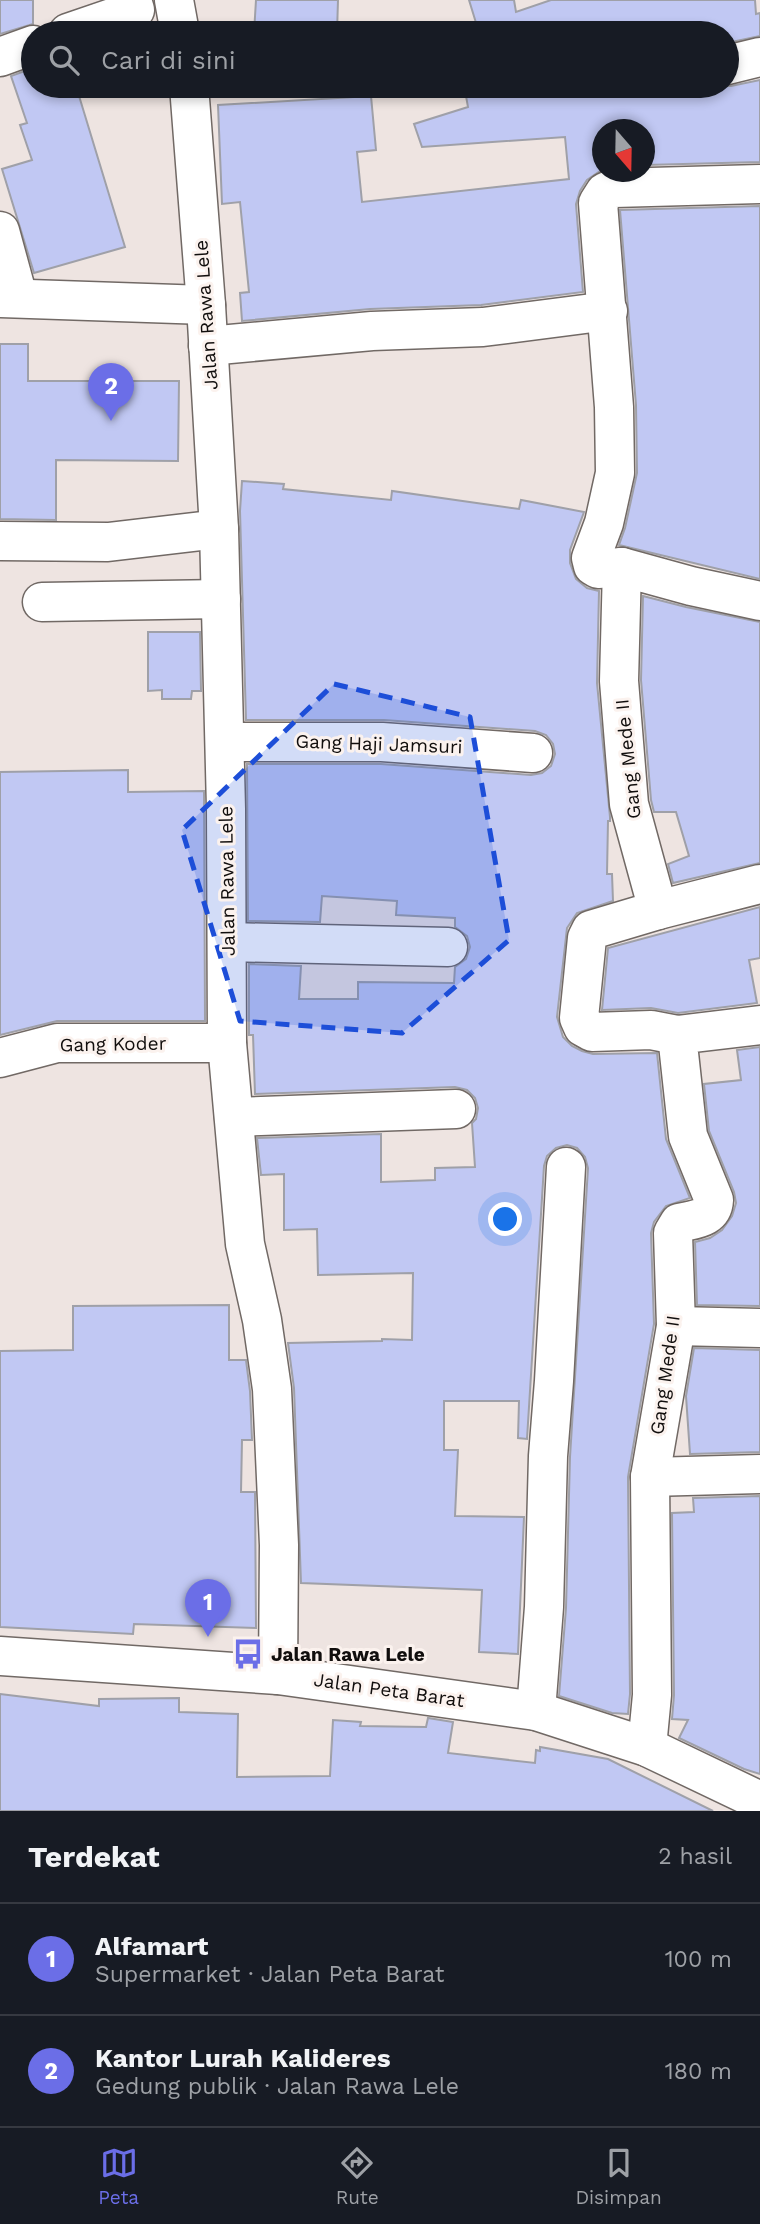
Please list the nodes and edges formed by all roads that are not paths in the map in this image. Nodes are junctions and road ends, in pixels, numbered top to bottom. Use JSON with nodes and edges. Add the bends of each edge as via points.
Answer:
{"nodes":[{"id":1,"x":174,"y":0,"type":"edge"},
{"id":2,"x":126,"y":10,"type":"edge"},
{"id":3,"x":98,"y":21,"type":"edge"},
{"id":4,"x":178,"y":21,"type":"edge"},
{"id":5,"x":21,"y":50,"type":"edge"},
{"id":6,"x":0,"y":57,"type":"edge"},
{"id":7,"x":760,"y":57,"type":"edge"},
{"id":8,"x":739,"y":62,"type":"edge"},
{"id":9,"x":197,"y":98,"type":"edge"},
{"id":10,"x":760,"y":184,"type":"edge"},
{"id":11,"x":0,"y":231,"type":"edge"},
{"id":12,"x":9,"y":297,"type":"edge"},
{"id":13,"x":206,"y":305,"type":"junction"},
{"id":14,"x":608,"y":311,"type":"junction"},
{"id":15,"x":208,"y":346,"type":"junction"},
{"id":16,"x":219,"y":529,"type":"junction"},
{"id":17,"x":0,"y":541,"type":"edge"},
{"id":18,"x":622,"y":567,"type":"junction"},
{"id":19,"x":221,"y":599,"type":"junction"},
{"id":20,"x":760,"y":601,"type":"edge"},
{"id":21,"x":42,"y":602,"type":"dead end"},
{"id":22,"x":225,"y":741,"type":"junction"},
{"id":23,"x":533,"y":753,"type":"dead end"},
{"id":24,"x":760,"y":884,"type":"edge"},
{"id":25,"x":658,"y":910,"type":"junction"},
{"id":26,"x":228,"y":942,"type":"junction"},
{"id":27,"x":448,"y":947,"type":"dead end"},
{"id":28,"x":760,"y":1025,"type":"edge"},
{"id":29,"x":677,"y":1035,"type":"junction"},
{"id":30,"x":227,"y":1043,"type":"junction"},
{"id":31,"x":0,"y":1058,"type":"edge"},
{"id":32,"x":456,"y":1109,"type":"dead end"},
{"id":33,"x":234,"y":1117,"type":"junction"},
{"id":34,"x":566,"y":1167,"type":"dead end"},
{"id":35,"x":676,"y":1326,"type":"junction"},
{"id":36,"x":760,"y":1328,"type":"edge"},
{"id":37,"x":760,"y":1474,"type":"edge"},
{"id":38,"x":650,"y":1477,"type":"junction"},
{"id":39,"x":0,"y":1656,"type":"edge"},
{"id":40,"x":278,"y":1675,"type":"junction"},
{"id":41,"x":536,"y":1711,"type":"junction"},
{"id":42,"x":647,"y":1747,"type":"junction"},
{"id":43,"x":760,"y":1801,"type":"edge"}],
"edges":[{"from":1,"to":4,"type":"street"},
{"from":2,"to":3,"type":"street"},
{"from":5,"to":6,"type":"street"},
{"from":7,"to":8,"type":"street"},
{"from":9,"to":13,"type":"street","name":"Jalan Rawa Lele"},
{"from":10,"to":14,"type":"street","via":[[614,188],[605,192],[598,203]]},
{"from":11,"to":12,"type":"street"},
{"from":12,"to":13,"type":"street"},
{"from":13,"to":15,"type":"street","name":"Jalan Rawa Lele"},
{"from":14,"to":15,"type":"street","via":[[483,327],[372,331]]},
{"from":14,"to":18,"type":"street","via":[[615,473],[591,558],[598,569]]},
{"from":15,"to":16,"type":"street","name":"Jalan Rawa Lele"},
{"from":16,"to":17,"type":"street","via":[[108,542]]},
{"from":16,"to":19,"type":"street","name":"Jalan Rawa Lele"},
{"from":18,"to":20,"type":"street"},
{"from":18,"to":25,"type":"street","name":"Gang Mede II","via":[[620,681],[629,804]]},
{"from":19,"to":21,"type":"street"},
{"from":19,"to":22,"type":"street","name":"Jalan Rawa Lele"},
{"from":22,"to":23,"type":"street","name":"Gang Haji Jamsuri","via":[[382,742]]},
{"from":22,"to":26,"type":"street","name":"Jalan Rawa Lele"},
{"from":24,"to":25,"type":"street"},
{"from":25,"to":29,"type":"street","via":[[591,930],[579,1018],[592,1032],[651,1030]]},
{"from":26,"to":27,"type":"street"},
{"from":26,"to":30,"type":"street","name":"Jalan Rawa Lele"},
{"from":28,"to":29,"type":"street"},
{"from":29,"to":35,"type":"street","name":"Gang Mede II","via":[[688,1136],[714,1209],[679,1223],[673,1233]]},
{"from":30,"to":31,"type":"street","name":"Gang Koder","via":[[57,1042]]},
{"from":30,"to":33,"type":"street","name":"Jalan Rawa Lele"},
{"from":32,"to":33,"type":"street"},
{"from":33,"to":40,"type":"street","name":"Jalan Rawa Lele","via":[[245,1244],[272,1389],[279,1545]]},
{"from":34,"to":41,"type":"street"},
{"from":35,"to":36,"type":"street"},
{"from":35,"to":38,"type":"street","name":"Gang Mede II"},
{"from":37,"to":38,"type":"street"},
{"from":38,"to":42,"type":"street","name":"Gang Mede II","via":[[652,1695]]},
{"from":39,"to":40,"type":"street","name":"Jalan Peta Barat"},
{"from":40,"to":41,"type":"street","name":"Jalan Peta Barat"},
{"from":41,"to":42,"type":"street","name":"Jalan Peta Barat"},
{"from":42,"to":43,"type":"street","name":"Jalan Peta Barat"}]}
